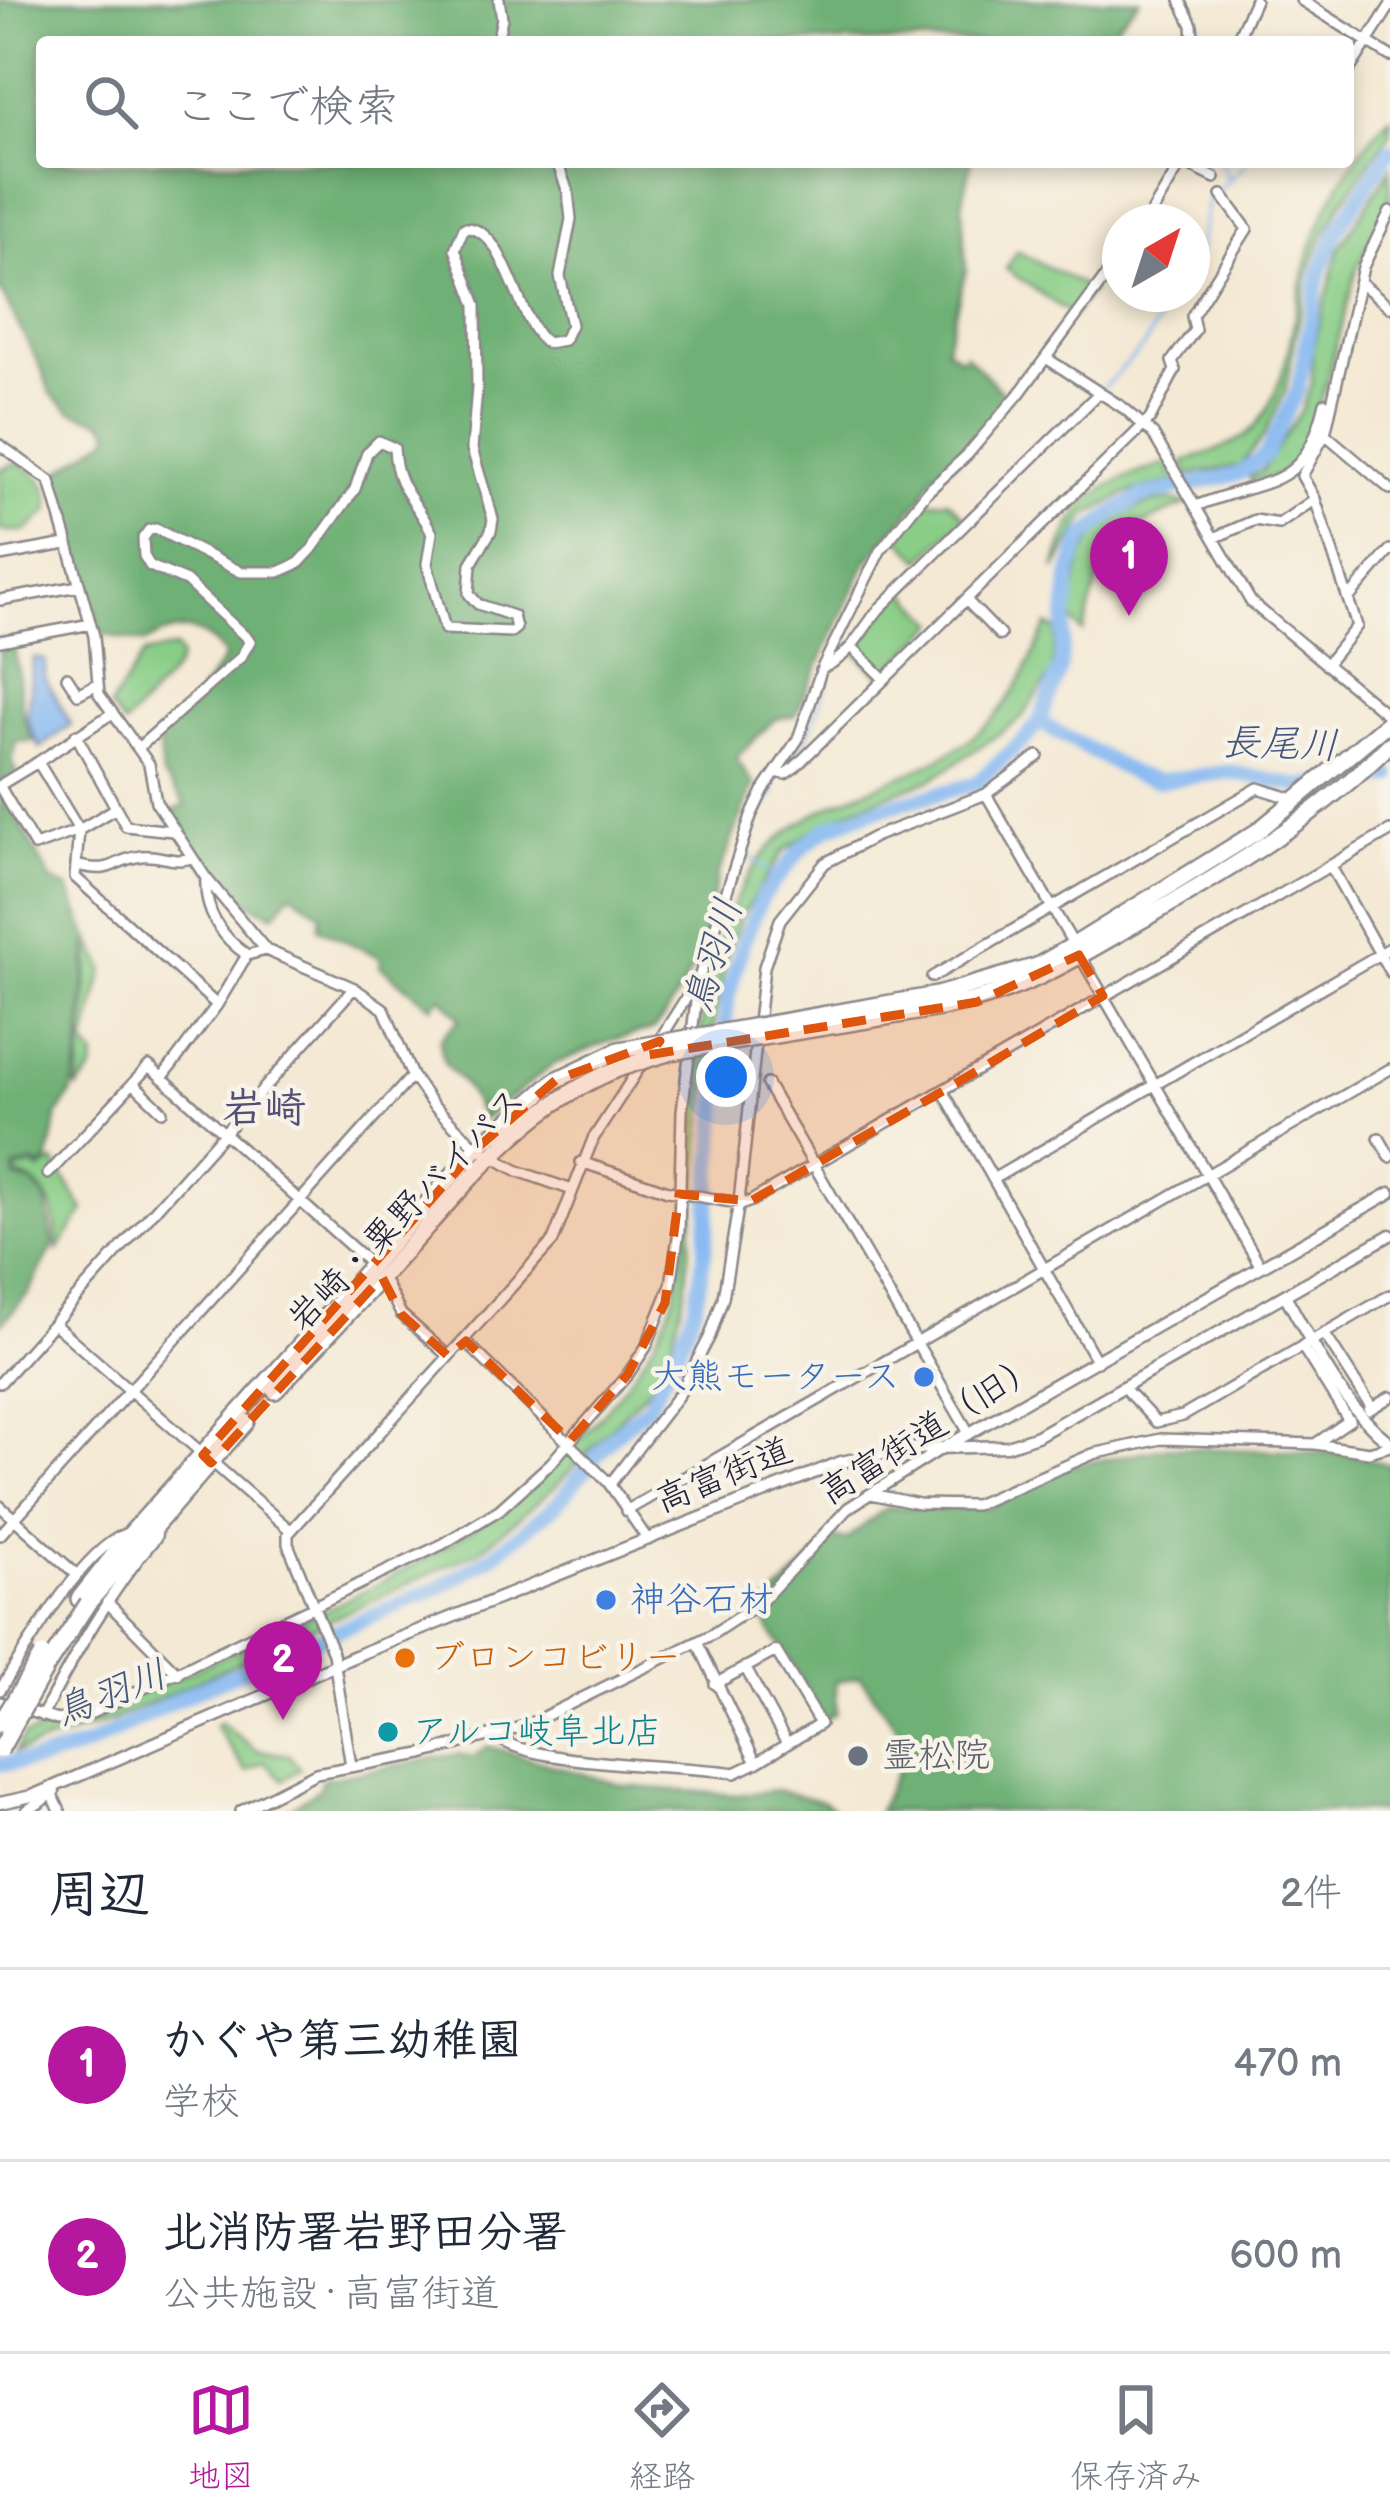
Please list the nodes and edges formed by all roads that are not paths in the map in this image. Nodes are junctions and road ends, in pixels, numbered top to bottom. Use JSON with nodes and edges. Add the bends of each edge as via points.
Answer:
{"nodes":[{"id":1,"x":499,"y":0,"type":"edge"},
{"id":2,"x":1180,"y":0,"type":"edge"},
{"id":3,"x":1255,"y":0,"type":"edge"},
{"id":4,"x":1301,"y":0,"type":"edge"},
{"id":5,"x":1390,"y":6,"type":"edge"},
{"id":6,"x":498,"y":36,"type":"edge"},
{"id":7,"x":1193,"y":36,"type":"edge"},
{"id":8,"x":1238,"y":36,"type":"edge"},
{"id":9,"x":1367,"y":42,"type":"junction"},
{"id":10,"x":1390,"y":56,"type":"edge"},
{"id":11,"x":1354,"y":63,"type":"edge"},
{"id":12,"x":559,"y":168,"type":"edge"},
{"id":13,"x":1178,"y":168,"type":"edge"},
{"id":14,"x":1194,"y":168,"type":"edge"},
{"id":15,"x":1215,"y":178,"type":"dead end"},
{"id":16,"x":1222,"y":195,"type":"dead end"},
{"id":17,"x":1157,"y":204,"type":"edge"},
{"id":18,"x":1390,"y":211,"type":"edge"},
{"id":19,"x":1102,"y":282,"type":"edge"},
{"id":20,"x":1360,"y":282,"type":"junction"},
{"id":21,"x":1390,"y":307,"type":"edge"},
{"id":22,"x":1046,"y":358,"type":"junction"},
{"id":23,"x":1335,"y":386,"type":"junction"},
{"id":24,"x":1100,"y":392,"type":"junction"},
{"id":25,"x":1145,"y":425,"type":"junction"},
{"id":26,"x":1325,"y":434,"type":"junction"},
{"id":27,"x":0,"y":446,"type":"edge"},
{"id":28,"x":1390,"y":489,"type":"edge"},
{"id":29,"x":1315,"y":499,"type":"junction"},
{"id":30,"x":1195,"y":504,"type":"junction"},
{"id":31,"x":1214,"y":538,"type":"junction"},
{"id":32,"x":66,"y":544,"type":"junction"},
{"id":33,"x":1390,"y":550,"type":"edge"},
{"id":34,"x":0,"y":556,"type":"edge"},
{"id":35,"x":80,"y":586,"type":"junction"},
{"id":36,"x":1348,"y":599,"type":"junction"},
{"id":37,"x":0,"y":600,"type":"edge"},
{"id":38,"x":966,"y":600,"type":"junction"},
{"id":39,"x":91,"y":624,"type":"junction"},
{"id":40,"x":1000,"y":635,"type":"dead end"},
{"id":41,"x":0,"y":640,"type":"edge"},
{"id":42,"x":853,"y":648,"type":"junction"},
{"id":43,"x":1326,"y":665,"type":"junction"},
{"id":44,"x":822,"y":668,"type":"junction"},
{"id":45,"x":67,"y":677,"type":"dead end"},
{"id":46,"x":884,"y":679,"type":"junction"},
{"id":47,"x":97,"y":684,"type":"junction"},
{"id":48,"x":111,"y":714,"type":"junction"},
{"id":49,"x":1390,"y":719,"type":"edge"},
{"id":50,"x":76,"y":736,"type":"junction"},
{"id":51,"x":1390,"y":744,"type":"edge"},
{"id":52,"x":138,"y":748,"type":"junction"},
{"id":53,"x":1038,"y":756,"type":"dead end"},
{"id":54,"x":38,"y":761,"type":"junction"},
{"id":55,"x":776,"y":772,"type":"junction"},
{"id":56,"x":0,"y":786,"type":"edge"},
{"id":57,"x":986,"y":794,"type":"junction"},
{"id":58,"x":1302,"y":796,"type":"junction"},
{"id":59,"x":116,"y":808,"type":"junction"},
{"id":60,"x":79,"y":830,"type":"junction"},
{"id":61,"x":173,"y":831,"type":"junction"},
{"id":62,"x":1390,"y":831,"type":"edge"},
{"id":63,"x":191,"y":858,"type":"junction"},
{"id":64,"x":76,"y":865,"type":"junction"},
{"id":65,"x":1330,"y":866,"type":"junction"},
{"id":66,"x":206,"y":878,"type":"junction"},
{"id":67,"x":1054,"y":908,"type":"junction"},
{"id":68,"x":266,"y":950,"type":"junction"},
{"id":69,"x":1077,"y":950,"type":"junction"},
{"id":70,"x":1385,"y":951,"type":"edge"},
{"id":71,"x":248,"y":955,"type":"junction"},
{"id":72,"x":1390,"y":972,"type":"edge"},
{"id":73,"x":932,"y":977,"type":"dead end"},
{"id":74,"x":699,"y":978,"type":"junction"},
{"id":75,"x":354,"y":988,"type":"junction"},
{"id":76,"x":1103,"y":996,"type":"junction"},
{"id":77,"x":939,"y":1002,"type":"junction"},
{"id":78,"x":217,"y":1005,"type":"junction"},
{"id":79,"x":1390,"y":1069,"type":"edge"},
{"id":80,"x":412,"y":1076,"type":"junction"},
{"id":81,"x":162,"y":1078,"type":"junction"},
{"id":82,"x":1154,"y":1083,"type":"junction"},
{"id":83,"x":133,"y":1084,"type":"junction"},
{"id":84,"x":767,"y":1084,"type":"dead end"},
{"id":85,"x":943,"y":1091,"type":"junction"},
{"id":86,"x":162,"y":1111,"type":"dead end"},
{"id":87,"x":224,"y":1133,"type":"junction"},
{"id":88,"x":1379,"y":1138,"type":"dead end"},
{"id":89,"x":483,"y":1153,"type":"junction"},
{"id":90,"x":1390,"y":1156,"type":"edge"},
{"id":91,"x":581,"y":1162,"type":"junction"},
{"id":92,"x":813,"y":1164,"type":"junction"},
{"id":93,"x":48,"y":1174,"type":"dead end"},
{"id":94,"x":1207,"y":1174,"type":"junction"},
{"id":95,"x":992,"y":1179,"type":"junction"},
{"id":96,"x":572,"y":1190,"type":"junction"},
{"id":97,"x":1390,"y":1193,"type":"edge"},
{"id":98,"x":681,"y":1194,"type":"junction"},
{"id":99,"x":299,"y":1202,"type":"junction"},
{"id":100,"x":737,"y":1202,"type":"junction"},
{"id":101,"x":1390,"y":1234,"type":"edge"},
{"id":102,"x":1261,"y":1267,"type":"junction"},
{"id":103,"x":1043,"y":1268,"type":"junction"},
{"id":104,"x":378,"y":1272,"type":"junction"},
{"id":105,"x":1390,"y":1295,"type":"edge"},
{"id":106,"x":1286,"y":1297,"type":"junction"},
{"id":107,"x":54,"y":1324,"type":"junction"},
{"id":108,"x":1324,"y":1333,"type":"junction"},
{"id":109,"x":464,"y":1340,"type":"junction"},
{"id":110,"x":915,"y":1342,"type":"junction"},
{"id":111,"x":1307,"y":1344,"type":"junction"},
{"id":112,"x":448,"y":1357,"type":"junction"},
{"id":113,"x":1097,"y":1362,"type":"junction"},
{"id":114,"x":0,"y":1383,"type":"edge"},
{"id":115,"x":1125,"y":1389,"type":"junction"},
{"id":116,"x":130,"y":1391,"type":"junction"},
{"id":117,"x":1390,"y":1397,"type":"edge"},
{"id":118,"x":969,"y":1433,"type":"junction"},
{"id":119,"x":571,"y":1442,"type":"junction"},
{"id":120,"x":1315,"y":1444,"type":"junction"},
{"id":121,"x":1390,"y":1444,"type":"edge"},
{"id":122,"x":942,"y":1448,"type":"junction"},
{"id":123,"x":207,"y":1459,"type":"junction"},
{"id":124,"x":609,"y":1483,"type":"junction"},
{"id":125,"x":871,"y":1494,"type":"junction"},
{"id":126,"x":0,"y":1506,"type":"edge"},
{"id":127,"x":626,"y":1511,"type":"junction"},
{"id":128,"x":15,"y":1518,"type":"junction"},
{"id":129,"x":158,"y":1523,"type":"junction"},
{"id":130,"x":290,"y":1530,"type":"junction"},
{"id":131,"x":133,"y":1532,"type":"junction"},
{"id":132,"x":0,"y":1535,"type":"edge"},
{"id":133,"x":648,"y":1540,"type":"junction"},
{"id":134,"x":77,"y":1575,"type":"junction"},
{"id":135,"x":84,"y":1601,"type":"junction"},
{"id":136,"x":107,"y":1602,"type":"junction"},
{"id":137,"x":316,"y":1610,"type":"junction"},
{"id":138,"x":697,"y":1642,"type":"junction"},
{"id":139,"x":334,"y":1658,"type":"junction"},
{"id":140,"x":745,"y":1667,"type":"junction"},
{"id":141,"x":178,"y":1674,"type":"junction"},
{"id":142,"x":715,"y":1684,"type":"junction"},
{"id":143,"x":0,"y":1690,"type":"edge"},
{"id":144,"x":0,"y":1702,"type":"edge"},
{"id":145,"x":42,"y":1716,"type":"junction"},
{"id":146,"x":0,"y":1724,"type":"edge"},
{"id":147,"x":496,"y":1736,"type":"junction"},
{"id":148,"x":788,"y":1744,"type":"junction"},
{"id":149,"x":0,"y":1750,"type":"edge"},
{"id":150,"x":755,"y":1763,"type":"junction"},
{"id":151,"x":352,"y":1766,"type":"junction"},
{"id":152,"x":70,"y":1778,"type":"junction"},
{"id":153,"x":52,"y":1794,"type":"junction"},
{"id":154,"x":0,"y":1803,"type":"edge"},
{"id":155,"x":27,"y":1811,"type":"edge"},
{"id":156,"x":60,"y":1811,"type":"edge"},
{"id":157,"x":241,"y":1811,"type":"edge"}],
"edges":[{"from":1,"to":6,"type":"street"},
{"from":2,"to":7,"type":"street"},
{"from":3,"to":8,"type":"street"},
{"from":4,"to":9,"type":"street"},
{"from":5,"to":9,"type":"street"},
{"from":9,"to":10,"type":"street"},
{"from":9,"to":11,"type":"street"},
{"from":12,"to":52,"type":"street","via":[[571,219],[560,276],[571,325],[564,340],[538,338],[483,233],[464,228],[455,249],[476,305],[472,449],[493,519],[471,564],[469,594],[514,616],[516,628],[445,628],[428,564],[432,532],[400,486],[394,448],[379,440],[312,549],[279,572],[241,572],[149,530],[143,538],[150,566],[186,581],[250,641]]},
{"from":13,"to":17,"type":"street"},
{"from":14,"to":15,"type":"street"},
{"from":16,"to":25,"type":"street","via":[[1247,229],[1192,316],[1196,330],[1172,361]]},
{"from":18,"to":20,"type":"street"},
{"from":19,"to":22,"type":"street"},
{"from":20,"to":21,"type":"street"},
{"from":20,"to":23,"type":"street"},
{"from":22,"to":24,"type":"street"},
{"from":22,"to":44,"type":"street","via":[[895,531]]},
{"from":23,"to":26,"type":"street"},
{"from":23,"to":30,"type":"street","via":[[1312,448],[1292,473]]},
{"from":24,"to":25,"type":"street"},
{"from":24,"to":42,"type":"street","via":[[880,608]]},
{"from":25,"to":30,"type":"street"},
{"from":25,"to":38,"type":"street"},
{"from":26,"to":28,"type":"street"},
{"from":26,"to":29,"type":"street","via":[[1302,476]]},
{"from":27,"to":32,"type":"street","via":[[50,481]]},
{"from":29,"to":31,"type":"street","via":[[1279,524],[1255,520]]},
{"from":29,"to":36,"type":"street"},
{"from":30,"to":31,"type":"street"},
{"from":31,"to":43,"type":"street","via":[[1252,602]]},
{"from":32,"to":34,"type":"street"},
{"from":32,"to":35,"type":"street"},
{"from":33,"to":36,"type":"street"},
{"from":35,"to":37,"type":"street"},
{"from":35,"to":39,"type":"street"},
{"from":36,"to":43,"type":"street","via":[[1358,626]]},
{"from":38,"to":40,"type":"street"},
{"from":38,"to":46,"type":"street"},
{"from":39,"to":41,"type":"street"},
{"from":39,"to":47,"type":"street"},
{"from":42,"to":44,"type":"street"},
{"from":42,"to":46,"type":"street"},
{"from":43,"to":49,"type":"street"},
{"from":44,"to":55,"type":"street","via":[[798,740]]},
{"from":45,"to":47,"type":"street","via":[[78,694]]},
{"from":46,"to":55,"type":"street","via":[[795,767]]},
{"from":47,"to":48,"type":"street"},
{"from":48,"to":50,"type":"street"},
{"from":48,"to":52,"type":"street"},
{"from":49,"to":58,"type":"highway","name":"岩崎・粟野バイパス"},
{"from":50,"to":54,"type":"street"},
{"from":50,"to":59,"type":"street"},
{"from":51,"to":69,"type":"highway","name":"岩崎・粟野バイパス","via":[[1222,874]]},
{"from":52,"to":61,"type":"street"},
{"from":53,"to":57,"type":"street"},
{"from":54,"to":56,"type":"street"},
{"from":54,"to":60,"type":"street"},
{"from":55,"to":74,"type":"street","via":[[751,816]]},
{"from":56,"to":60,"type":"street","via":[[35,846]]},
{"from":57,"to":67,"type":"street"},
{"from":57,"to":100,"type":"street","via":[[825,862],[780,920],[761,983]]},
{"from":58,"to":67,"type":"street","via":[[1258,788]]},
{"from":58,"to":69,"type":"highway","name":"岩崎・粟野バイパス"},
{"from":59,"to":60,"type":"street"},
{"from":59,"to":61,"type":"street","via":[[126,826]]},
{"from":60,"to":64,"type":"street"},
{"from":61,"to":63,"type":"street"},
{"from":62,"to":65,"type":"street"},
{"from":63,"to":64,"type":"street","via":[[143,856],[102,871]]},
{"from":63,"to":66,"type":"street"},
{"from":64,"to":78,"type":"street","via":[[74,878]]},
{"from":65,"to":70,"type":"street"},
{"from":65,"to":76,"type":"street"},
{"from":66,"to":68,"type":"street"},
{"from":66,"to":71,"type":"street","via":[[219,931]]},
{"from":67,"to":69,"type":"street"},
{"from":67,"to":73,"type":"street"},
{"from":68,"to":71,"type":"street"},
{"from":68,"to":75,"type":"street"},
{"from":69,"to":76,"type":"street"},
{"from":69,"to":77,"type":"highway","name":"岩崎・粟野バイパス"},
{"from":70,"to":72,"type":"street"},
{"from":70,"to":82,"type":"street"},
{"from":71,"to":78,"type":"street"},
{"from":74,"to":91,"type":"street"},
{"from":74,"to":98,"type":"street"},
{"from":75,"to":80,"type":"street","via":[[390,1019]]},
{"from":75,"to":87,"type":"street"},
{"from":76,"to":82,"type":"street"},
{"from":76,"to":85,"type":"street"},
{"from":77,"to":89,"type":"highway","name":"岩崎・粟野バイパス","bridge":true,"via":[[620,1068],[583,1082]]},
{"from":77,"to":89,"type":"highway","name":"岩崎・粟野バイパス","bridge":true,"via":[[619,1050],[556,1080]]},
{"from":78,"to":81,"type":"street"},
{"from":79,"to":94,"type":"street"},
{"from":80,"to":89,"type":"street"},
{"from":80,"to":99,"type":"street"},
{"from":81,"to":83,"type":"street","via":[[149,1066]]},
{"from":81,"to":87,"type":"street"},
{"from":82,"to":94,"type":"street"},
{"from":82,"to":95,"type":"street"},
{"from":83,"to":86,"type":"street"},
{"from":83,"to":93,"type":"street"},
{"from":84,"to":92,"type":"street"},
{"from":85,"to":92,"type":"street"},
{"from":85,"to":95,"type":"street"},
{"from":87,"to":99,"type":"street"},
{"from":87,"to":107,"type":"street"},
{"from":88,"to":90,"type":"street"},
{"from":89,"to":96,"type":"street"},
{"from":89,"to":104,"type":"highway","name":"岩崎・粟野バイパス"},
{"from":91,"to":96,"type":"street"},
{"from":91,"to":98,"type":"street"},
{"from":92,"to":100,"type":"street"},
{"from":92,"to":110,"type":"street"},
{"from":94,"to":102,"type":"street"},
{"from":94,"to":103,"type":"street"},
{"from":95,"to":103,"type":"street"},
{"from":96,"to":109,"type":"street","via":[[553,1241]]},
{"from":97,"to":102,"type":"street","name":"高富街道（旧）"},
{"from":98,"to":100,"type":"street"},
{"from":98,"to":119,"type":"street","via":[[676,1265],[646,1347]]},
{"from":99,"to":104,"type":"street"},
{"from":99,"to":116,"type":"street"},
{"from":100,"to":124,"type":"street","via":[[710,1336],[680,1393]]},
{"from":101,"to":106,"type":"street","name":"高富街道"},
{"from":102,"to":113,"type":"street","name":"高富街道（旧）"},
{"from":103,"to":110,"type":"street"},
{"from":103,"to":113,"type":"street"},
{"from":104,"to":112,"type":"street","via":[[401,1314]]},
{"from":104,"to":123,"type":"highway","name":"岩崎・粟野バイパス"},
{"from":105,"to":108,"type":"street"},
{"from":106,"to":111,"type":"street"},
{"from":106,"to":115,"type":"street","name":"高富街道"},
{"from":107,"to":114,"type":"street"},
{"from":107,"to":116,"type":"street"},
{"from":108,"to":111,"type":"street"},
{"from":108,"to":117,"type":"street","via":[[1369,1409]]},
{"from":109,"to":112,"type":"street"},
{"from":109,"to":119,"type":"street"},
{"from":110,"to":118,"type":"street"},
{"from":110,"to":127,"type":"street"},
{"from":111,"to":115,"type":"street","via":[[1168,1421],[1156,1422]]},
{"from":111,"to":120,"type":"street","via":[[1351,1420]]},
{"from":111,"to":121,"type":"street","via":[[1357,1414]]},
{"from":112,"to":130,"type":"street"},
{"from":113,"to":118,"type":"street","name":"高富街道（旧）"},
{"from":115,"to":122,"type":"street","name":"高富街道","via":[[1037,1436]]},
{"from":116,"to":123,"type":"street"},
{"from":116,"to":128,"type":"street"},
{"from":118,"to":122,"type":"street","name":"高富街道（旧）"},
{"from":119,"to":124,"type":"street"},
{"from":119,"to":137,"type":"street","via":[[499,1510]]},
{"from":120,"to":121,"type":"street","via":[[1369,1452]]},
{"from":120,"to":125,"type":"street","via":[[1161,1439],[1093,1454],[974,1505]]},
{"from":122,"to":125,"type":"street","name":"高富街道（旧）"},
{"from":122,"to":133,"type":"street","name":"高富街道","via":[[841,1462]]},
{"from":123,"to":129,"type":"highway","name":"岩崎・粟野バイパス"},
{"from":123,"to":130,"type":"street"},
{"from":123,"to":131,"type":"highway","name":"岩崎・粟野バイパス"},
{"from":124,"to":127,"type":"street"},
{"from":125,"to":138,"type":"street","name":"高富街道（旧）","via":[[848,1508],[761,1602]]},
{"from":126,"to":128,"type":"street"},
{"from":127,"to":133,"type":"street"},
{"from":128,"to":132,"type":"street"},
{"from":128,"to":134,"type":"street"},
{"from":129,"to":135,"type":"highway","name":"岩崎・粟野バイパス"},
{"from":129,"to":136,"type":"street"},
{"from":130,"to":137,"type":"street","via":[[288,1544]]},
{"from":131,"to":134,"type":"street"},
{"from":131,"to":135,"type":"highway","name":"岩崎・粟野バイパス"},
{"from":133,"to":139,"type":"street","name":"高富街道"},
{"from":134,"to":143,"type":"street"},
{"from":135,"to":146,"type":"highway","name":"岩崎・粟野バイパス","bridge":true},
{"from":135,"to":149,"type":"highway","name":"岩崎・粟野バイパス","bridge":true},
{"from":136,"to":141,"type":"street"},
{"from":136,"to":145,"type":"street"},
{"from":137,"to":139,"type":"street"},
{"from":137,"to":141,"type":"street"},
{"from":138,"to":142,"type":"street"},
{"from":138,"to":147,"type":"street","name":"高富街道（旧）"},
{"from":139,"to":151,"type":"street"},
{"from":139,"to":152,"type":"street","name":"高富街道"},
{"from":140,"to":142,"type":"street"},
{"from":140,"to":148,"type":"street"},
{"from":140,"to":148,"type":"street","via":[[776,1651],[820,1724]]},
{"from":141,"to":145,"type":"street","via":[[92,1713]]},
{"from":142,"to":150,"type":"street"},
{"from":144,"to":145,"type":"street"},
{"from":147,"to":150,"type":"street","via":[[538,1755],[735,1773]]},
{"from":147,"to":151,"type":"street","name":"高富街道（旧）"},
{"from":148,"to":150,"type":"street"},
{"from":151,"to":157,"type":"street","name":"高富街道（旧）","via":[[316,1772]]},
{"from":152,"to":153,"type":"street","name":"高富街道"},
{"from":152,"to":154,"type":"street","name":"高富街道"},
{"from":153,"to":155,"type":"street","name":"高富街道"},
{"from":153,"to":156,"type":"street"}]}
